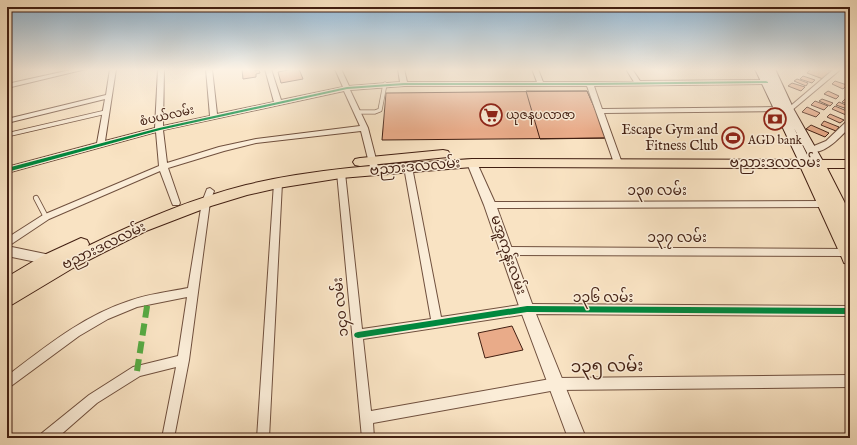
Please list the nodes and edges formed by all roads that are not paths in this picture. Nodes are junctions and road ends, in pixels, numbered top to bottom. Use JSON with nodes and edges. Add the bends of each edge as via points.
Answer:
{"nodes":[{"id":1,"x":109,"y":90,"type":"edge"},
{"id":2,"x":160,"y":90,"type":"edge"},
{"id":3,"x":211,"y":90,"type":"edge"},
{"id":4,"x":274,"y":90,"type":"edge"},
{"id":5,"x":338,"y":90,"type":"edge"},
{"id":6,"x":348,"y":90,"type":"edge"},
{"id":7,"x":384,"y":90,"type":"edge"},
{"id":8,"x":592,"y":90,"type":"edge"},
{"id":9,"x":771,"y":90,"type":"edge"},
{"id":10,"x":777,"y":90,"type":"edge"},
{"id":11,"x":811,"y":90,"type":"edge"},
{"id":12,"x":108,"y":96,"type":"junction"},
{"id":13,"x":278,"y":102,"type":"junction"},
{"id":14,"x":784,"y":110,"type":"junction"},
{"id":15,"x":600,"y":111,"type":"junction"},
{"id":16,"x":106,"y":112,"type":"junction"},
{"id":17,"x":358,"y":112,"type":"junction"},
{"id":18,"x":214,"y":116,"type":"junction"},
{"id":19,"x":7,"y":121,"type":"edge"},
{"id":20,"x":850,"y":123,"type":"edge"},
{"id":21,"x":364,"y":128,"type":"junction"},
{"id":22,"x":159,"y":129,"type":"junction"},
{"id":23,"x":10,"y":134,"type":"dead end"},
{"id":24,"x":101,"y":144,"type":"junction"},
{"id":25,"x":850,"y":157,"type":"edge"},
{"id":26,"x":810,"y":158,"type":"junction"},
{"id":27,"x":616,"y":159,"type":"junction"},
{"id":28,"x":472,"y":162,"type":"junction"},
{"id":29,"x":850,"y":164,"type":"edge"},
{"id":30,"x":374,"y":166,"type":"junction"},
{"id":31,"x":163,"y":167,"type":"junction"},
{"id":32,"x":408,"y":168,"type":"junction"},
{"id":33,"x":7,"y":170,"type":"edge"},
{"id":34,"x":341,"y":173,"type":"junction"},
{"id":35,"x":278,"y":183,"type":"junction"},
{"id":36,"x":208,"y":196,"type":"junction"},
{"id":37,"x":36,"y":198,"type":"dead end"},
{"id":38,"x":176,"y":203,"type":"junction"},
{"id":39,"x":824,"y":204,"type":"junction"},
{"id":40,"x":490,"y":205,"type":"junction"},
{"id":41,"x":46,"y":217,"type":"junction"},
{"id":42,"x":850,"y":228,"type":"edge"},
{"id":43,"x":7,"y":243,"type":"edge"},
{"id":44,"x":7,"y":251,"type":"edge"},
{"id":45,"x":505,"y":251,"type":"junction"},
{"id":46,"x":849,"y":255,"type":"edge"},
{"id":47,"x":53,"y":265,"type":"junction"},
{"id":48,"x":7,"y":285,"type":"edge"},
{"id":49,"x":194,"y":291,"type":"junction"},
{"id":50,"x":7,"y":299,"type":"edge"},
{"id":51,"x":527,"y":309,"type":"junction"},
{"id":52,"x":850,"y":310,"type":"edge"},
{"id":53,"x":437,"y":322,"type":"junction"},
{"id":54,"x":358,"y":335,"type":"junction"},
{"id":55,"x":183,"y":360,"type":"junction"},
{"id":56,"x":850,"y":381,"type":"edge"},
{"id":57,"x":7,"y":383,"type":"edge"},
{"id":58,"x":556,"y":384,"type":"junction"},
{"id":59,"x":366,"y":418,"type":"junction"},
{"id":60,"x":52,"y":437,"type":"edge"},
{"id":61,"x":168,"y":438,"type":"edge"},
{"id":62,"x":263,"y":438,"type":"edge"},
{"id":63,"x":368,"y":438,"type":"edge"},
{"id":64,"x":577,"y":438,"type":"edge"}],
"edges":[{"from":1,"to":12,"type":"street"},
{"from":2,"to":22,"type":"street"},
{"from":3,"to":18,"type":"street"},
{"from":4,"to":13,"type":"street"},
{"from":5,"to":13,"type":"street","name":"စံပယ်လမ်း"},
{"from":6,"to":17,"type":"street"},
{"from":7,"to":17,"type":"lane","via":[[380,110]]},
{"from":8,"to":15,"type":"street"},
{"from":9,"to":14,"type":"main road"},
{"from":10,"to":14,"type":"main road"},
{"from":11,"to":14,"type":"street"},
{"from":12,"to":16,"type":"street"},
{"from":12,"to":19,"type":"street"},
{"from":13,"to":18,"type":"street","name":"စံပယ်လမ်း"},
{"from":14,"to":15,"type":"street"},
{"from":14,"to":26,"type":"main road"},
{"from":15,"to":27,"type":"street"},
{"from":16,"to":23,"type":"lane"},
{"from":16,"to":24,"type":"street"},
{"from":17,"to":21,"type":"street"},
{"from":18,"to":22,"type":"street","name":"စံပယ်လမ်း"},
{"from":20,"to":26,"type":"street"},
{"from":21,"to":30,"type":"street"},
{"from":21,"to":31,"type":"street","via":[[256,141]]},
{"from":22,"to":24,"type":"street","name":"စံပယ်လမ်း"},
{"from":22,"to":31,"type":"street"},
{"from":24,"to":33,"type":"street","name":"စံပယ်လမ်း"},
{"from":25,"to":26,"type":"main road","name":"ဗညားဒလလမ်း"},
{"from":26,"to":27,"type":"main road","name":"ဗညားဒလလမ်း"},
{"from":26,"to":29,"type":"main road","name":"ဗညားဒလလမ်း"},
{"from":26,"to":39,"type":"main road"},
{"from":26,"to":42,"type":"main road"},
{"from":27,"to":28,"type":"main road","name":"ဗညားဒလလမ်း"},
{"from":27,"to":30,"type":"main road","name":"ဗညားဒလလမ်း","via":[[472,153],[420,155]]},
{"from":28,"to":32,"type":"main road","name":"ဗညားဒလလမ်း"},
{"from":28,"to":40,"type":"street","name":"မအူကုန်းလမ်း"},
{"from":30,"to":32,"type":"main road","name":"ဗညားဒလလမ်း"},
{"from":30,"to":34,"type":"main road","name":"ဗညားဒလလမ်း"},
{"from":30,"to":36,"type":"main road","name":"ဗညားဒလလမ်း","via":[[285,172],[246,180]]},
{"from":31,"to":38,"type":"street"},
{"from":31,"to":41,"type":"street"},
{"from":32,"to":53,"type":"street"},
{"from":34,"to":35,"type":"main road","name":"ဗညားဒလလမ်း"},
{"from":34,"to":54,"type":"street","name":"၁၄၀ လမ်း"},
{"from":35,"to":36,"type":"main road","name":"ဗညားဒလလမ်း"},
{"from":35,"to":62,"type":"street"},
{"from":36,"to":38,"type":"main road","name":"ဗညားဒလလမ်း"},
{"from":36,"to":47,"type":"main road","name":"ဗညားဒလလမ်း"},
{"from":36,"to":49,"type":"street"},
{"from":37,"to":41,"type":"lane"},
{"from":38,"to":47,"type":"main road","name":"ဗညားဒလလမ်း","via":[[117,227]]},
{"from":39,"to":40,"type":"street","name":"၁၃၈ လမ်း"},
{"from":39,"to":46,"type":"main road"},
{"from":40,"to":45,"type":"street","name":"မအူကုန်းလမ်း"},
{"from":41,"to":43,"type":"street"},
{"from":44,"to":47,"type":"street"},
{"from":45,"to":46,"type":"street","name":"၁၃၇ လမ်း"},
{"from":45,"to":51,"type":"street","name":"မအူကုန်းလမ်း"},
{"from":47,"to":48,"type":"main road","name":"ဗညားဒလလမ်း"},
{"from":47,"to":50,"type":"main road","name":"ဗညားဒလလမ်း"},
{"from":49,"to":55,"type":"street"},
{"from":49,"to":57,"type":"street","via":[[154,298],[119,309],[83,328]]},
{"from":51,"to":52,"type":"street","name":"၁၃၆ လမ်း"},
{"from":51,"to":53,"type":"street","name":"၁၃၆ လမ်း"},
{"from":51,"to":58,"type":"street","name":"မအူကုန်းလမ်း"},
{"from":53,"to":54,"type":"street","name":"၁၃၆ လမ်း"},
{"from":54,"to":59,"type":"street","name":"၁၄၀ လမ်း"},
{"from":55,"to":60,"type":"street","via":[[137,370],[93,399]]},
{"from":55,"to":61,"type":"street"},
{"from":56,"to":58,"type":"street","name":"၁၃၅ လမ်း"},
{"from":58,"to":59,"type":"street","name":"၁၃၅ လမ်း"},
{"from":58,"to":64,"type":"street","name":"မအူကုန်းလမ်း"},
{"from":59,"to":63,"type":"street","name":"၁၄၀ လမ်း"}]}
